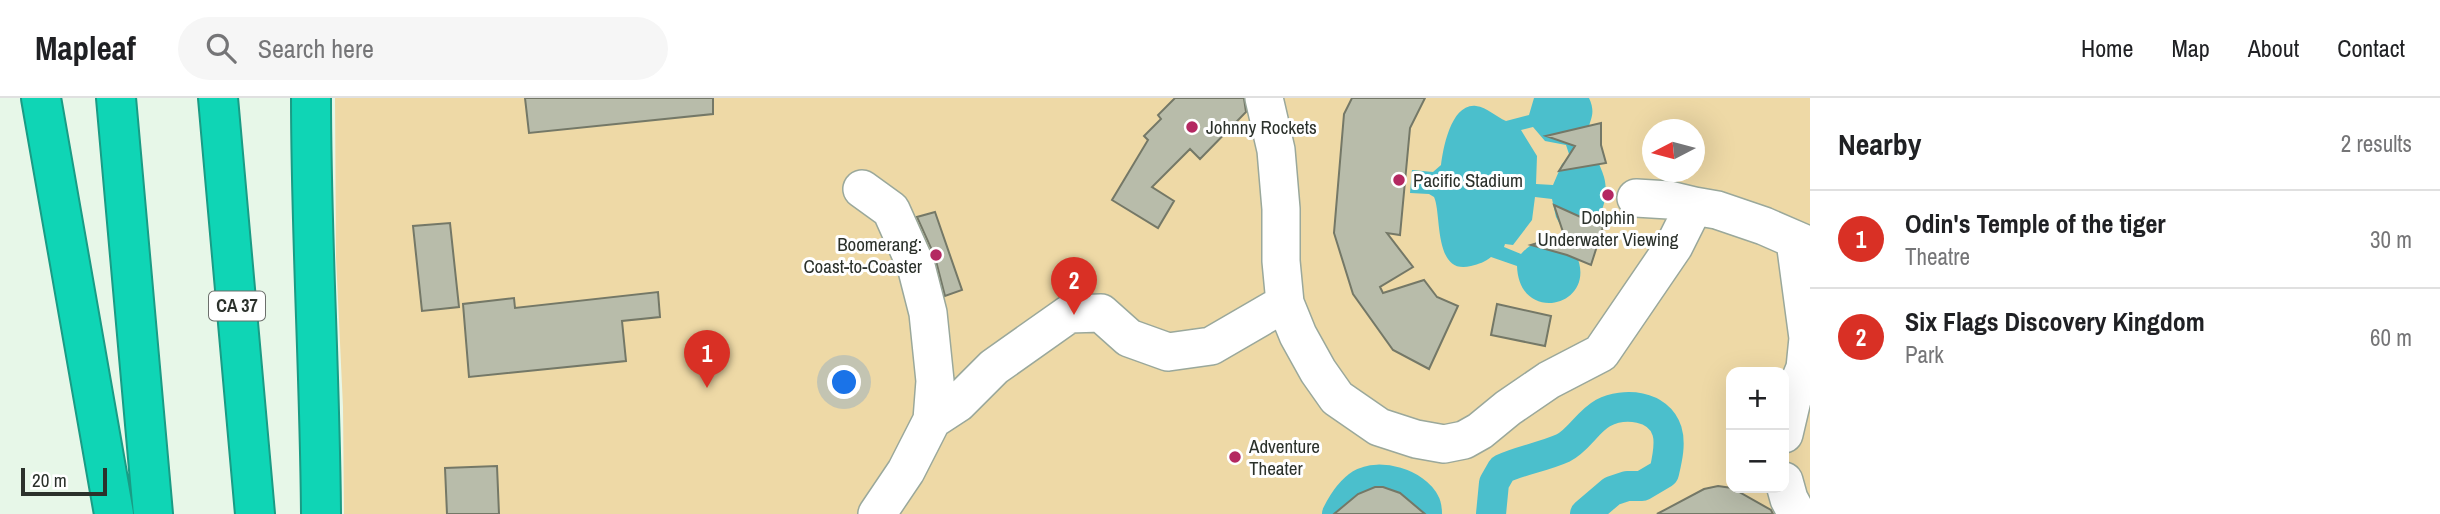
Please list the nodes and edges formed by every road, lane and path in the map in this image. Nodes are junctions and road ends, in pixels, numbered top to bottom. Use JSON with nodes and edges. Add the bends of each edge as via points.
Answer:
{"nodes":[{"id":1,"x":40,"y":98,"type":"edge"},
{"id":2,"x":116,"y":98,"type":"edge"},
{"id":3,"x":218,"y":98,"type":"edge"},
{"id":4,"x":311,"y":98,"type":"edge"},
{"id":5,"x":1264,"y":98,"type":"edge"},
{"id":6,"x":862,"y":189,"type":"dead end"},
{"id":7,"x":1636,"y":198,"type":"dead end"},
{"id":8,"x":1694,"y":206,"type":"junction"},
{"id":9,"x":1803,"y":243,"type":"edge"},
{"id":10,"x":1285,"y":303,"type":"junction"},
{"id":11,"x":932,"y":420,"type":"junction"},
{"id":12,"x":1785,"y":430,"type":"edge"},
{"id":13,"x":1787,"y":493,"type":"edge"},
{"id":14,"x":114,"y":514,"type":"edge"},
{"id":15,"x":153,"y":514,"type":"edge"},
{"id":16,"x":255,"y":514,"type":"edge"},
{"id":17,"x":321,"y":514,"type":"edge"},
{"id":18,"x":877,"y":514,"type":"edge"},
{"id":19,"x":1797,"y":514,"type":"edge"}],
"edges":[{"from":1,"to":14,"type":"highway"},
{"from":2,"to":15,"type":"highway"},
{"from":3,"to":16,"type":"highway","number":"CA 37"},
{"from":4,"to":17,"type":"highway"},
{"from":5,"to":10,"type":"street","via":[[1275,143]]},
{"from":6,"to":11,"type":"street","via":[[891,210],[916,266],[928,313],[935,381]]},
{"from":7,"to":8,"type":"street"},
{"from":8,"to":9,"type":"street","via":[[1717,210]]},
{"from":8,"to":10,"type":"street","via":[[1674,246],[1601,353],[1549,380],[1464,440],[1444,444],[1379,427],[1338,398],[1298,335]]},
{"from":9,"to":12,"type":"street","via":[[1808,338],[1805,368]]},
{"from":10,"to":11,"type":"street","via":[[1211,346],[1168,352],[1129,338],[1101,313],[1069,314]]},
{"from":11,"to":18,"type":"street"},
{"from":13,"to":19,"type":"street"}]}
